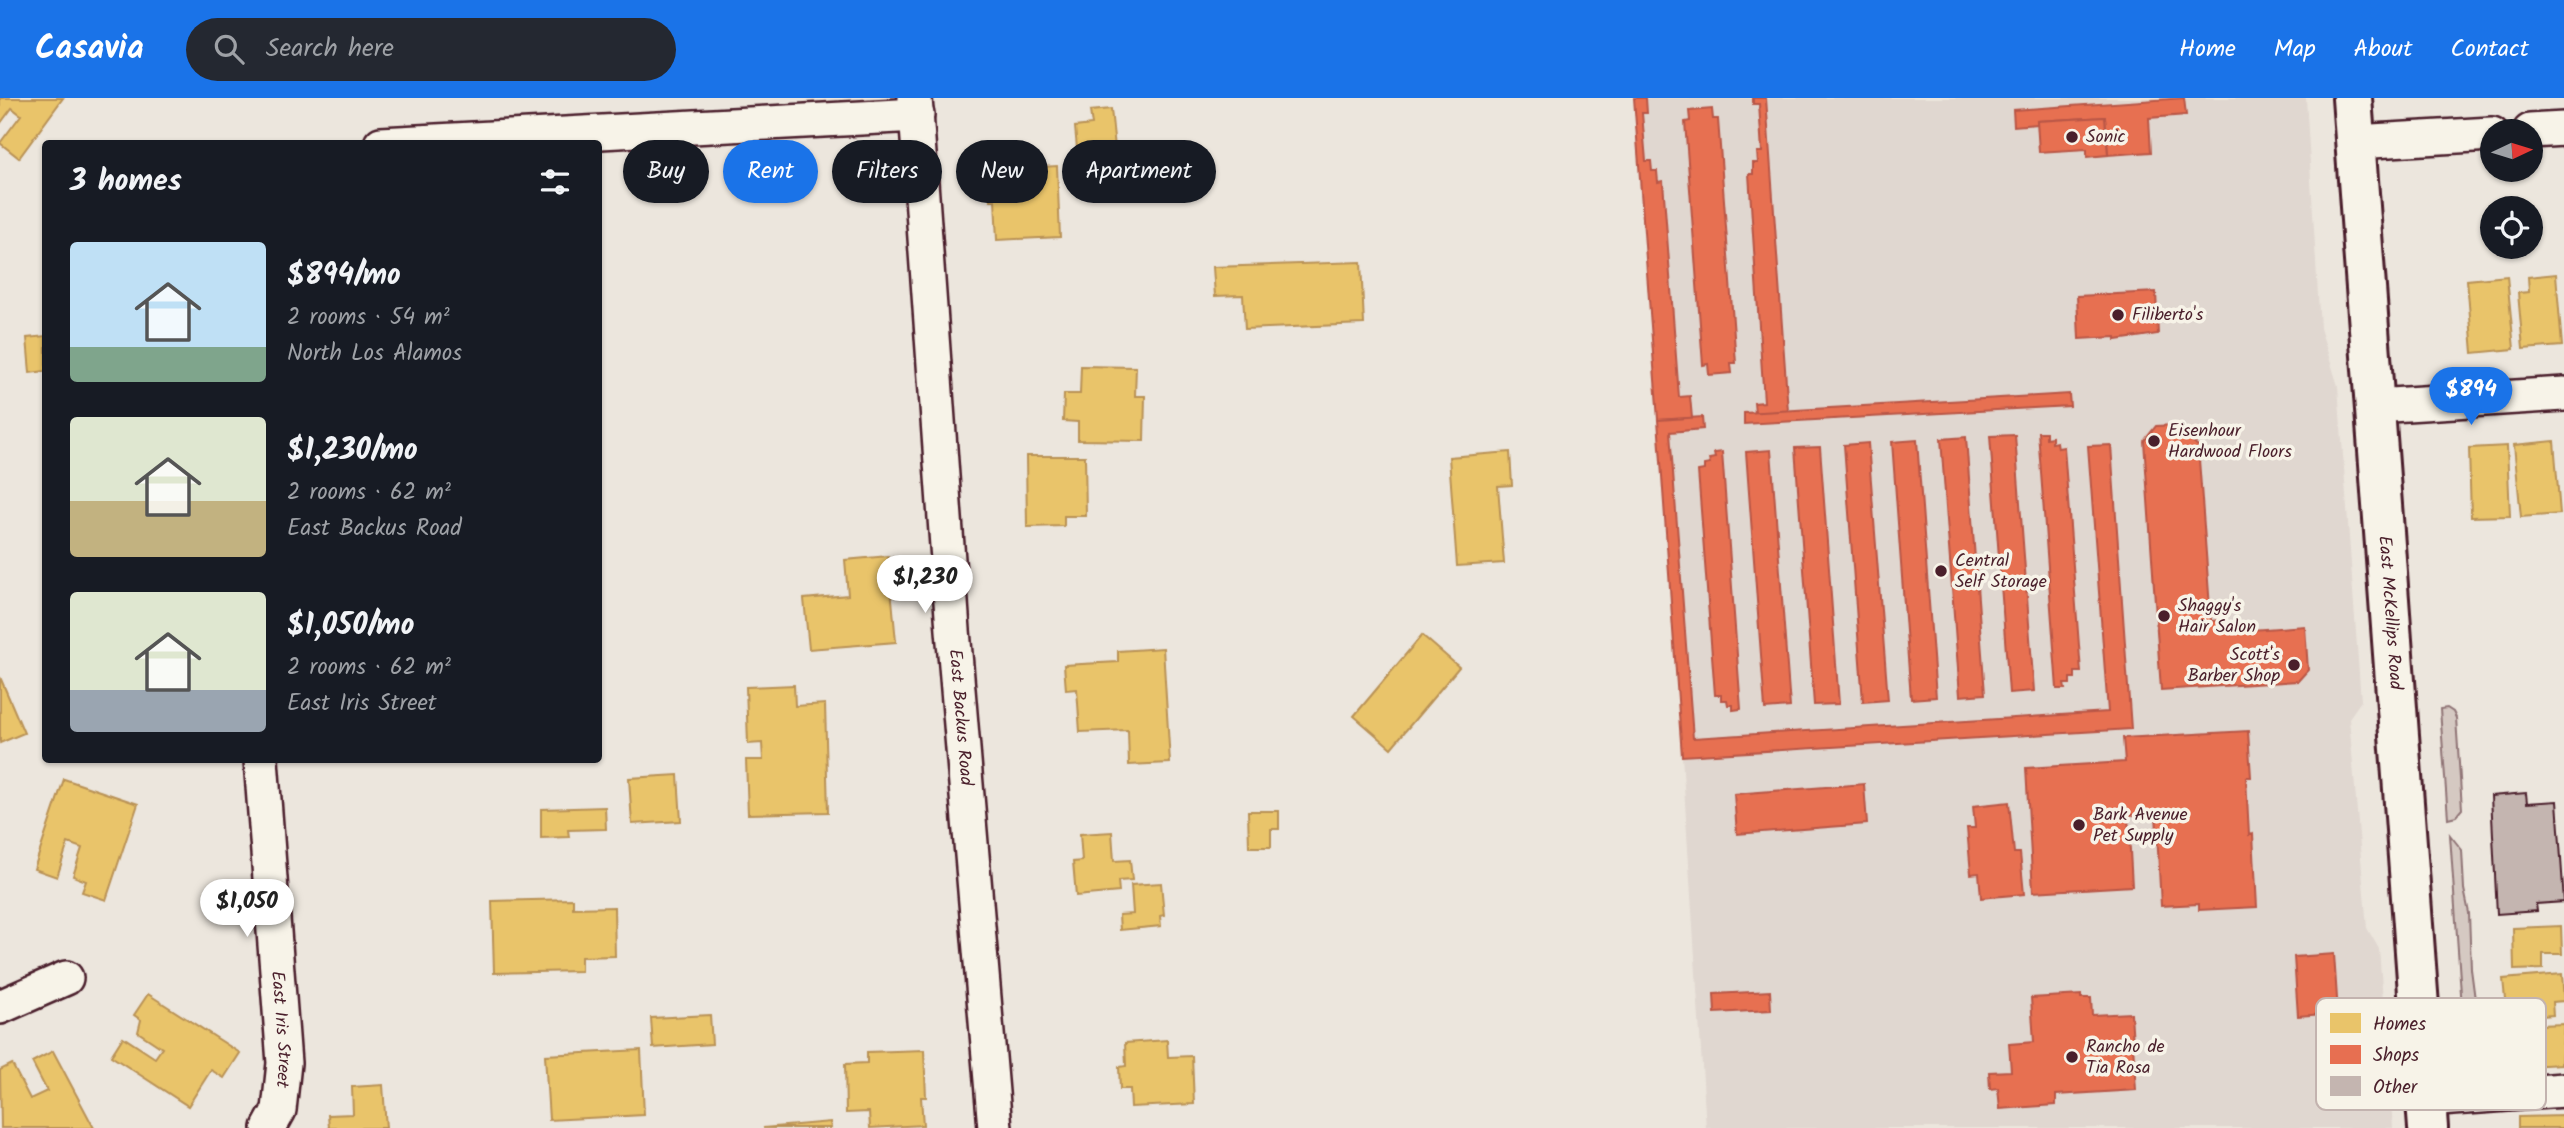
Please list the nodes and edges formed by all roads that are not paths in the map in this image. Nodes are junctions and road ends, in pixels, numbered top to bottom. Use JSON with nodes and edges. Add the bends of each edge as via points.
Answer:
{"nodes":[{"id":1,"x":2352,"y":98,"type":"edge"},
{"id":2,"x":916,"y":107,"type":"edge"},
{"id":3,"x":2564,"y":129,"type":"edge"},
{"id":4,"x":2543,"y":130,"type":"edge"},
{"id":5,"x":2480,"y":135,"type":"edge"},
{"id":6,"x":439,"y":140,"type":"edge"},
{"id":7,"x":2355,"y":142,"type":"junction"},
{"id":8,"x":2564,"y":394,"type":"edge"},
{"id":9,"x":2375,"y":406,"type":"junction"},
{"id":10,"x":261,"y":763,"type":"edge"},
{"id":11,"x":66,"y":978,"type":"dead end"},
{"id":12,"x":2418,"y":998,"type":"edge"},
{"id":13,"x":0,"y":1007,"type":"edge"},
{"id":14,"x":2564,"y":1090,"type":"edge"},
{"id":15,"x":2546,"y":1093,"type":"edge"},
{"id":16,"x":2450,"y":1110,"type":"edge"},
{"id":17,"x":2427,"y":1114,"type":"edge"},
{"id":18,"x":269,"y":1128,"type":"edge"},
{"id":19,"x":995,"y":1128,"type":"edge"}],
"edges":[{"from":1,"to":7,"type":"main road","name":"East McKellips Road"},
{"from":2,"to":6,"type":"street"},
{"from":2,"to":19,"type":"street","name":"East Backus Road"},
{"from":3,"to":4,"type":"street"},
{"from":5,"to":7,"type":"street"},
{"from":7,"to":9,"type":"main road","name":"East McKellips Road"},
{"from":8,"to":9,"type":"street"},
{"from":9,"to":12,"type":"main road","name":"East McKellips Road"},
{"from":10,"to":18,"type":"street","name":"East Iris Street","via":[[284,1063],[279,1110]]},
{"from":11,"to":13,"type":"street"},
{"from":14,"to":15,"type":"street"},
{"from":16,"to":17,"type":"street"}]}
